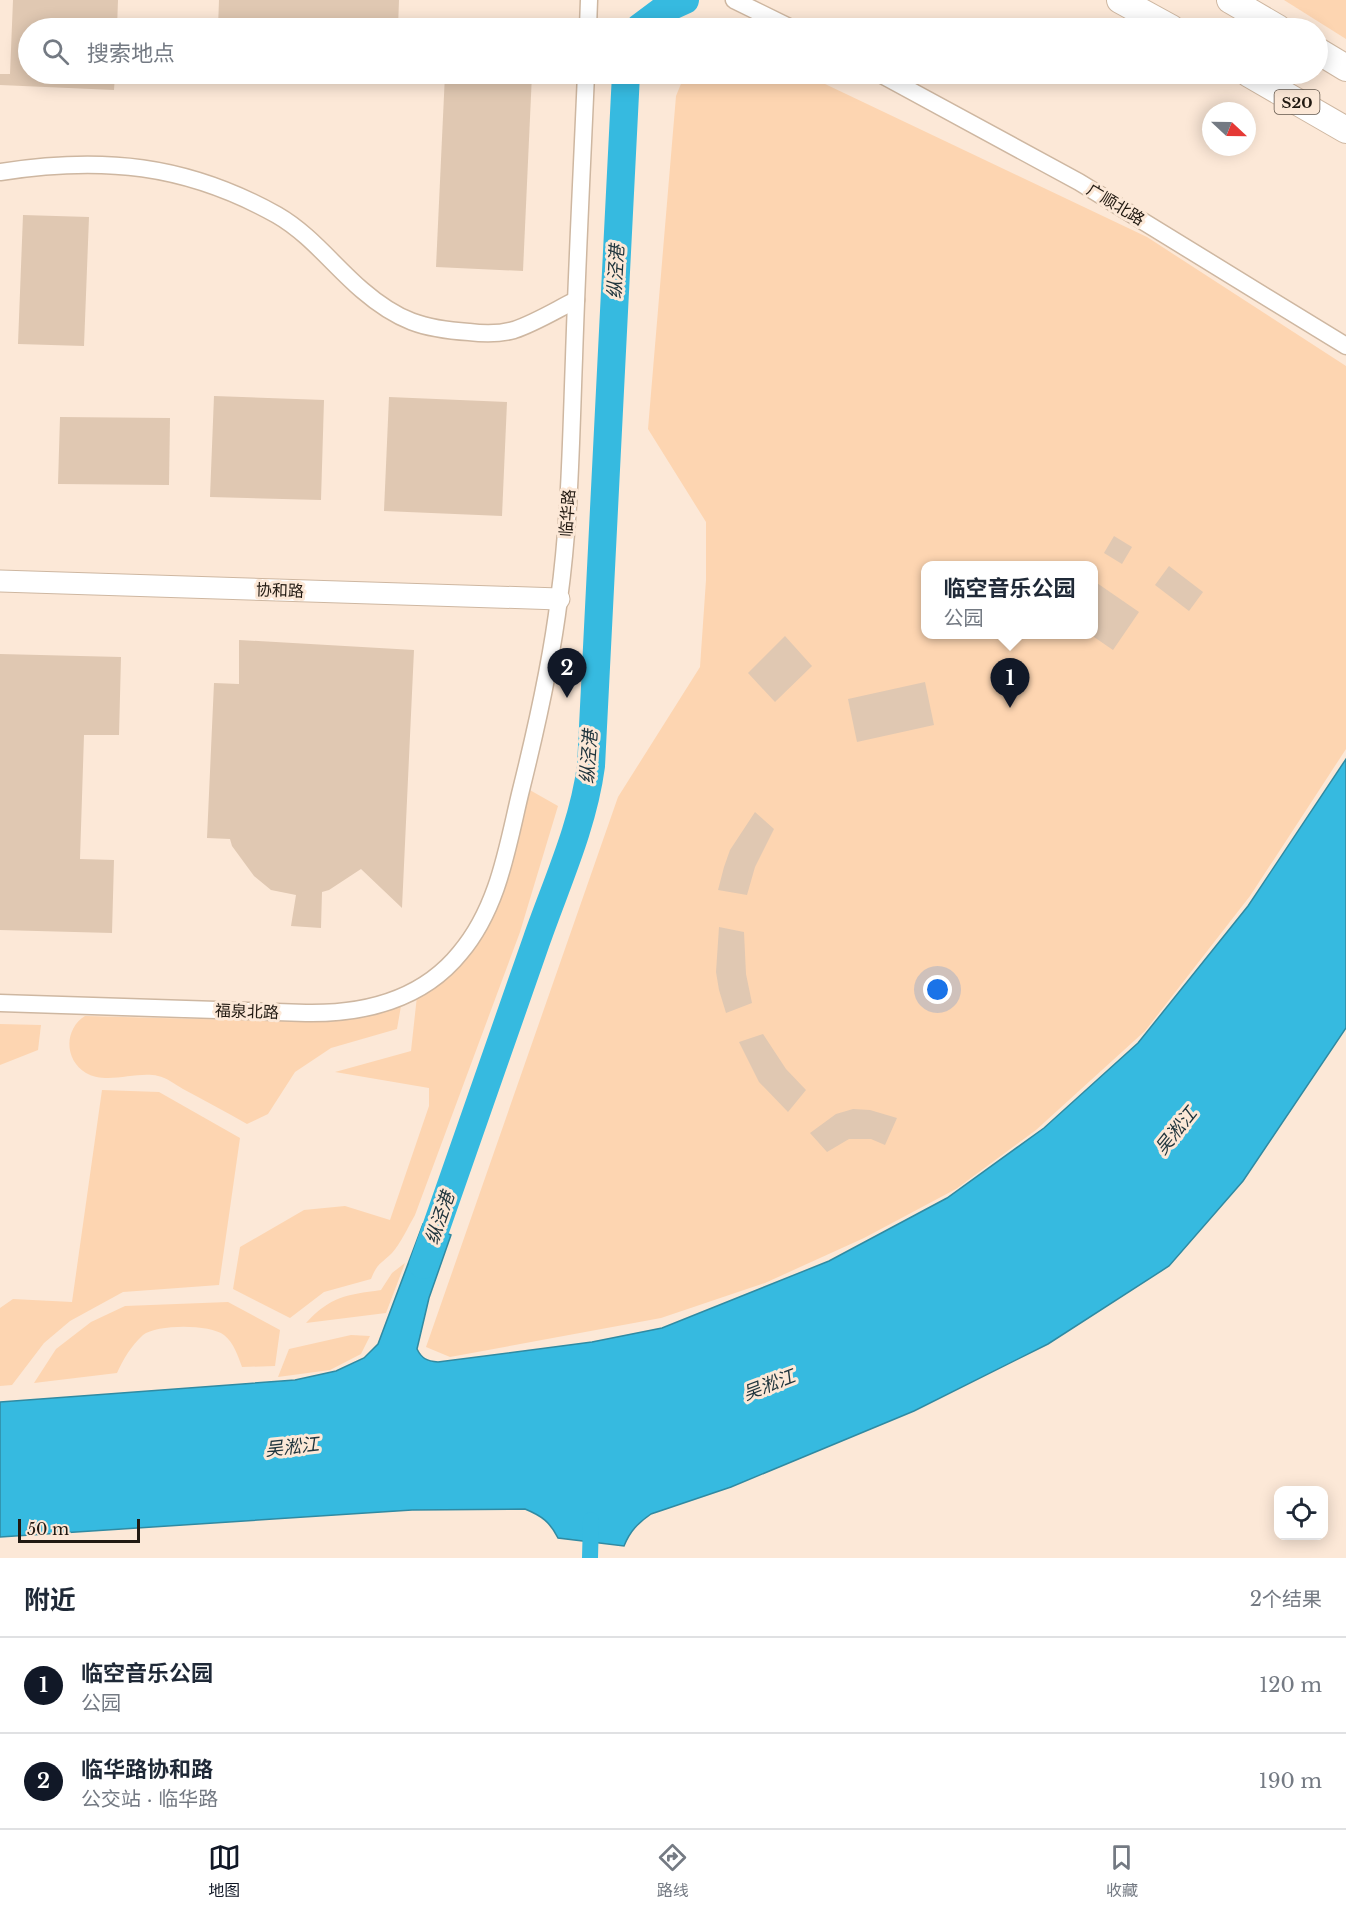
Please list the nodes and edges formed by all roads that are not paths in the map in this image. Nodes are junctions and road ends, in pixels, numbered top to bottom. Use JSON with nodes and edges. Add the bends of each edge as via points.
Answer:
{"nodes":[{"id":1,"x":589,"y":0,"type":"edge"},
{"id":2,"x":734,"y":0,"type":"edge"},
{"id":3,"x":1120,"y":0,"type":"edge"},
{"id":4,"x":1230,"y":0,"type":"edge"},
{"id":5,"x":588,"y":18,"type":"edge"},
{"id":6,"x":771,"y":18,"type":"edge"},
{"id":7,"x":1153,"y":18,"type":"edge"},
{"id":8,"x":1261,"y":18,"type":"edge"},
{"id":9,"x":1328,"y":57,"type":"edge"},
{"id":10,"x":1346,"y":68,"type":"edge"},
{"id":11,"x":586,"y":84,"type":"edge"},
{"id":12,"x":898,"y":84,"type":"edge"},
{"id":13,"x":1266,"y":84,"type":"edge"},
{"id":14,"x":1346,"y":130,"type":"edge"},
{"id":15,"x":0,"y":172,"type":"edge"},
{"id":16,"x":576,"y":300,"type":"junction"},
{"id":17,"x":1346,"y":346,"type":"edge"},
{"id":18,"x":0,"y":581,"type":"edge"},
{"id":19,"x":559,"y":599,"type":"junction"},
{"id":20,"x":470,"y":939,"type":"joint"},
{"id":21,"x":0,"y":1003,"type":"edge"}],
"edges":[{"from":1,"to":5,"type":"street"},
{"from":2,"to":6,"type":"street"},
{"from":3,"to":7,"type":"highway"},
{"from":4,"to":8,"type":"highway"},
{"from":9,"to":10,"type":"highway"},
{"from":11,"to":16,"type":"street","name":"临华路"},
{"from":12,"to":17,"type":"street","name":"广顺北路","via":[[1079,182]]},
{"from":13,"to":14,"type":"highway","number":"S20"},
{"from":15,"to":16,"type":"street","via":[[69,164],[111,164],[202,180],[279,216],[391,312],[413,324],[439,330],[489,334],[514,330]]},
{"from":16,"to":19,"type":"street","name":"临华路","via":[[569,490]]},
{"from":18,"to":19,"type":"main road","name":"协和路"},
{"from":19,"to":20,"type":"street","name":"临华路","via":[[535,732],[503,865],[489,907]]},
{"from":20,"to":21,"type":"street","name":"福泉北路","via":[[430,981],[379,1006],[364,1009],[306,1013]]}]}
